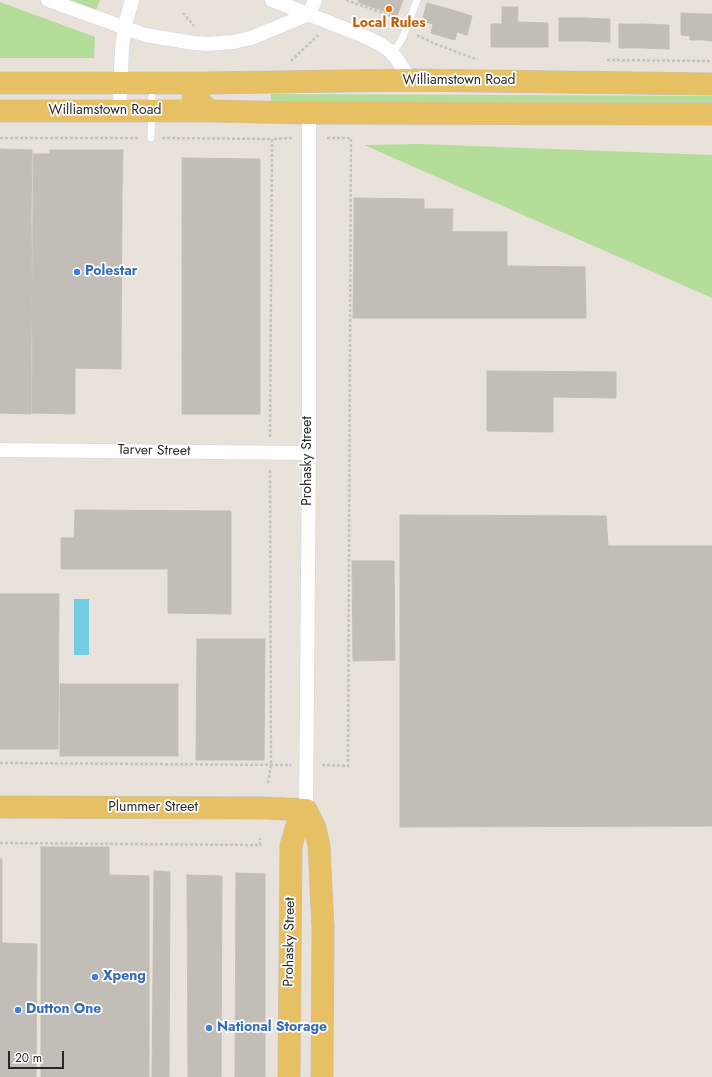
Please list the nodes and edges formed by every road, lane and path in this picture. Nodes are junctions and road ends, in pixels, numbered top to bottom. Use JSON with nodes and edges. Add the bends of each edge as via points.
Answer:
{"nodes":[{"id":1,"x":48,"y":0,"type":"edge"},
{"id":2,"x":132,"y":0,"type":"edge"},
{"id":3,"x":272,"y":0,"type":"edge"},
{"id":4,"x":315,"y":0,"type":"edge"},
{"id":5,"x":346,"y":0,"type":"edge"},
{"id":6,"x":417,"y":0,"type":"edge"},
{"id":7,"x":309,"y":14,"type":"junction"},
{"id":8,"x":330,"y":23,"type":"junction"},
{"id":9,"x":407,"y":26,"type":"junction"},
{"id":10,"x":124,"y":28,"type":"junction"},
{"id":11,"x":392,"y":54,"type":"junction"},
{"id":12,"x":481,"y":59,"type":"dead end"},
{"id":13,"x":600,"y":60,"type":"dead end"},
{"id":14,"x":712,"y":61,"type":"edge"},
{"id":15,"x":290,"y":62,"type":"dead end"},
{"id":16,"x":410,"y":80,"type":"junction"},
{"id":17,"x":0,"y":83,"type":"edge"},
{"id":18,"x":712,"y":84,"type":"edge"},
{"id":19,"x":120,"y":90,"type":"junction"},
{"id":20,"x":200,"y":90,"type":"junction"},
{"id":21,"x":0,"y":97,"type":"edge"},
{"id":22,"x":152,"y":104,"type":"junction"},
{"id":23,"x":0,"y":110,"type":"edge"},
{"id":24,"x":210,"y":111,"type":"junction"},
{"id":25,"x":309,"y":113,"type":"junction"},
{"id":26,"x":712,"y":114,"type":"edge"},
{"id":27,"x":309,"y":137,"type":"junction"},
{"id":28,"x":0,"y":138,"type":"edge"},
{"id":29,"x":151,"y":138,"type":"junction"},
{"id":30,"x":272,"y":139,"type":"junction"},
{"id":31,"x":0,"y":450,"type":"edge"},
{"id":32,"x":270,"y":452,"type":"junction"},
{"id":33,"x":308,"y":453,"type":"junction"},
{"id":34,"x":0,"y":763,"type":"edge"},
{"id":35,"x":271,"y":764,"type":"junction"},
{"id":36,"x":306,"y":765,"type":"junction"},
{"id":37,"x":268,"y":783,"type":"dead end"},
{"id":38,"x":0,"y":807,"type":"edge"},
{"id":39,"x":306,"y":810,"type":"junction"},
{"id":40,"x":260,"y":838,"type":"dead end"},
{"id":41,"x":0,"y":844,"type":"edge"},
{"id":42,"x":289,"y":1077,"type":"edge"},
{"id":43,"x":322,"y":1077,"type":"edge"}],
"edges":[{"from":1,"to":10,"type":"street"},
{"from":2,"to":10,"type":"street"},
{"from":3,"to":7,"type":"street"},
{"from":4,"to":7,"type":"street"},
{"from":5,"to":9,"type":"path","via":[[397,18]]},
{"from":6,"to":9,"type":"lane"},
{"from":7,"to":8,"type":"street"},
{"from":7,"to":10,"type":"street","via":[[252,38],[208,44],[159,38]]},
{"from":8,"to":11,"type":"street","via":[[366,37]]},
{"from":8,"to":15,"type":"path"},
{"from":9,"to":11,"type":"lane"},
{"from":9,"to":12,"type":"path","via":[[415,34],[433,43]]},
{"from":10,"to":19,"type":"street"},
{"from":11,"to":16,"type":"street"},
{"from":13,"to":14,"type":"path"},
{"from":16,"to":18,"type":"main road","name":"Williamstown Road"},
{"from":16,"to":20,"type":"main road","name":"Williamstown Road"},
{"from":17,"to":19,"type":"main road","name":"Williamstown Road"},
{"from":19,"to":20,"type":"main road","name":"Williamstown Road"},
{"from":19,"to":21,"type":"main road"},
{"from":19,"to":22,"type":"main road"},
{"from":20,"to":22,"type":"main road"},
{"from":20,"to":24,"type":"main road"},
{"from":22,"to":23,"type":"main road","name":"Williamstown Road"},
{"from":22,"to":24,"type":"main road","name":"Williamstown Road"},
{"from":22,"to":29,"type":"lane"},
{"from":24,"to":25,"type":"main road","name":"Williamstown Road"},
{"from":25,"to":26,"type":"main road","name":"Williamstown Road"},
{"from":25,"to":27,"type":"street","name":"Prohasky Street"},
{"from":27,"to":30,"type":"path"},
{"from":27,"to":33,"type":"street","name":"Prohasky Street"},
{"from":27,"to":36,"type":"path","via":[[351,138],[348,766]]},
{"from":28,"to":29,"type":"path"},
{"from":29,"to":30,"type":"path"},
{"from":30,"to":32,"type":"path"},
{"from":31,"to":32,"type":"street","name":"Tarver Street"},
{"from":32,"to":33,"type":"street","name":"Tarver Street"},
{"from":32,"to":35,"type":"path"},
{"from":33,"to":36,"type":"street","name":"Prohasky Street"},
{"from":34,"to":35,"type":"path"},
{"from":35,"to":36,"type":"path"},
{"from":35,"to":37,"type":"path"},
{"from":36,"to":39,"type":"street","name":"Prohasky Street"},
{"from":38,"to":39,"type":"main road","name":"Plummer Street"},
{"from":39,"to":42,"type":"main road","name":"Prohasky Street","via":[[294,831],[291,846]]},
{"from":39,"to":43,"type":"main road","name":"Prohasky Street","via":[[315,828],[319,846],[323,928]]},
{"from":40,"to":41,"type":"path","via":[[260,845]]}]}
